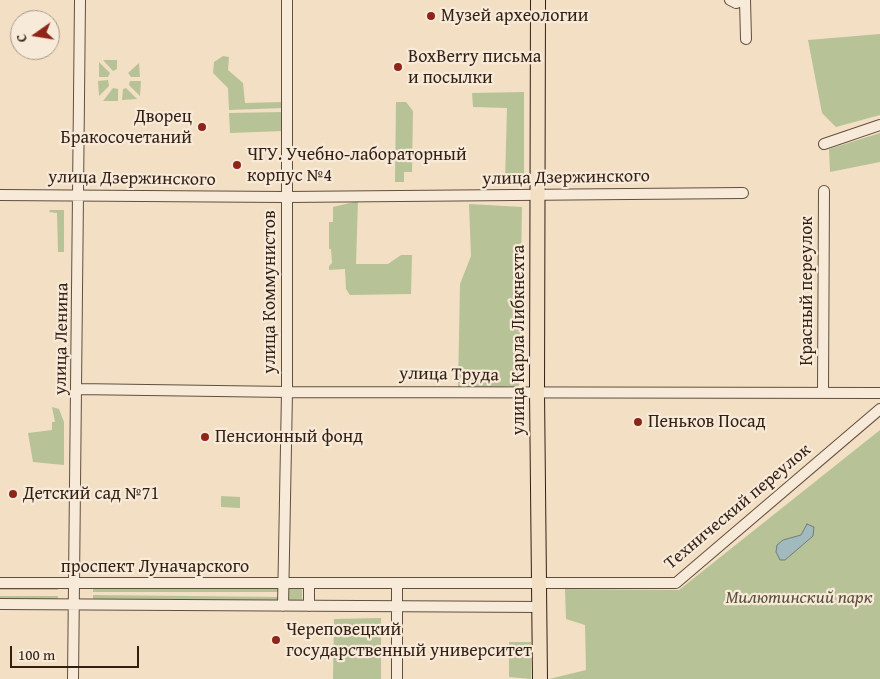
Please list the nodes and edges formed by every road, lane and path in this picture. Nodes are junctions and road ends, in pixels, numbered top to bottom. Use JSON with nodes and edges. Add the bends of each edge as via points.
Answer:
{"nodes":[{"id":1,"x":80,"y":0,"type":"edge"},
{"id":2,"x":287,"y":0,"type":"edge"},
{"id":3,"x":538,"y":0,"type":"edge"},
{"id":4,"x":730,"y":0,"type":"edge"},
{"id":5,"x":745,"y":0,"type":"edge"},
{"id":6,"x":746,"y":39,"type":"dead end"},
{"id":7,"x":880,"y":125,"type":"edge"},
{"id":8,"x":824,"y":144,"type":"dead end"},
{"id":9,"x":824,"y":191,"type":"dead end"},
{"id":10,"x":743,"y":193,"type":"dead end"},
{"id":11,"x":79,"y":194,"type":"junction"},
{"id":12,"x":0,"y":195,"type":"edge"},
{"id":13,"x":538,"y":195,"type":"junction"},
{"id":14,"x":286,"y":197,"type":"junction"},
{"id":15,"x":77,"y":389,"type":"junction"},
{"id":16,"x":287,"y":392,"type":"junction"},
{"id":17,"x":537,"y":392,"type":"junction"},
{"id":18,"x":823,"y":392,"type":"junction"},
{"id":19,"x":880,"y":393,"type":"edge"},
{"id":20,"x":880,"y":409,"type":"edge"},
{"id":21,"x":0,"y":583,"type":"edge"},
{"id":22,"x":75,"y":583,"type":"junction"},
{"id":23,"x":283,"y":583,"type":"junction"},
{"id":24,"x":309,"y":583,"type":"junction"},
{"id":25,"x":397,"y":584,"type":"junction"},
{"id":26,"x":540,"y":584,"type":"junction"},
{"id":27,"x":0,"y":604,"type":"edge"},
{"id":28,"x":75,"y":604,"type":"junction"},
{"id":29,"x":282,"y":606,"type":"junction"},
{"id":30,"x":309,"y":606,"type":"junction"},
{"id":31,"x":398,"y":606,"type":"junction"},
{"id":32,"x":540,"y":607,"type":"junction"},
{"id":33,"x":74,"y":679,"type":"edge"},
{"id":34,"x":397,"y":679,"type":"edge"},
{"id":35,"x":540,"y":679,"type":"edge"}],
"edges":[{"from":1,"to":11,"type":"street","name":"улица Ленина"},
{"from":2,"to":14,"type":"street","name":"улица Коммунистов"},
{"from":3,"to":13,"type":"main road","name":"улица Карла Либкнехта"},
{"from":4,"to":5,"type":"street","via":[[736,3]]},
{"from":5,"to":6,"type":"street"},
{"from":7,"to":8,"type":"street"},
{"from":9,"to":18,"type":"street","name":"Красный переулок"},
{"from":10,"to":13,"type":"street","name":"улица Дзержинского"},
{"from":11,"to":12,"type":"street","name":"улица Дзержинского"},
{"from":11,"to":14,"type":"street","name":"улица Дзержинского"},
{"from":11,"to":15,"type":"street","name":"улица Ленина"},
{"from":13,"to":14,"type":"street","name":"улица Дзержинского"},
{"from":13,"to":17,"type":"main road","name":"улица Карла Либкнехта"},
{"from":14,"to":16,"type":"street","name":"улица Коммунистов"},
{"from":15,"to":16,"type":"street","name":"улица Труда"},
{"from":15,"to":22,"type":"street","name":"улица Ленина"},
{"from":16,"to":17,"type":"street","name":"улица Труда"},
{"from":16,"to":23,"type":"street","name":"улица Коммунистов"},
{"from":17,"to":18,"type":"street","name":"улица Труда"},
{"from":17,"to":26,"type":"main road","name":"улица Карла Либкнехта"},
{"from":18,"to":19,"type":"street","name":"улица Труда"},
{"from":20,"to":26,"type":"street","name":"Технический переулок","via":[[676,583]]},
{"from":21,"to":22,"type":"street","name":"проспект Луначарского"},
{"from":22,"to":23,"type":"street","name":"проспект Луначарского"},
{"from":22,"to":28,"type":"street","name":"улица Ленина"},
{"from":23,"to":24,"type":"street","name":"проспект Луначарского"},
{"from":23,"to":29,"type":"street","name":"улица Коммунистов"},
{"from":24,"to":25,"type":"street","name":"проспект Луначарского"},
{"from":24,"to":30,"type":"street"},
{"from":25,"to":26,"type":"street","name":"проспект Луначарского"},
{"from":25,"to":31,"type":"street"},
{"from":26,"to":32,"type":"main road","name":"улица Карла Либкнехта"},
{"from":27,"to":28,"type":"street","name":"проспект Луначарского"},
{"from":28,"to":29,"type":"street","name":"проспект Луначарского"},
{"from":28,"to":33,"type":"street","name":"улица Ленина"},
{"from":29,"to":30,"type":"street","name":"проспект Луначарского"},
{"from":30,"to":31,"type":"street","name":"проспект Луначарского"},
{"from":31,"to":32,"type":"street","name":"проспект Луначарского"},
{"from":31,"to":34,"type":"street"},
{"from":32,"to":35,"type":"main road","name":"улица Карла Либкнехта"}]}
